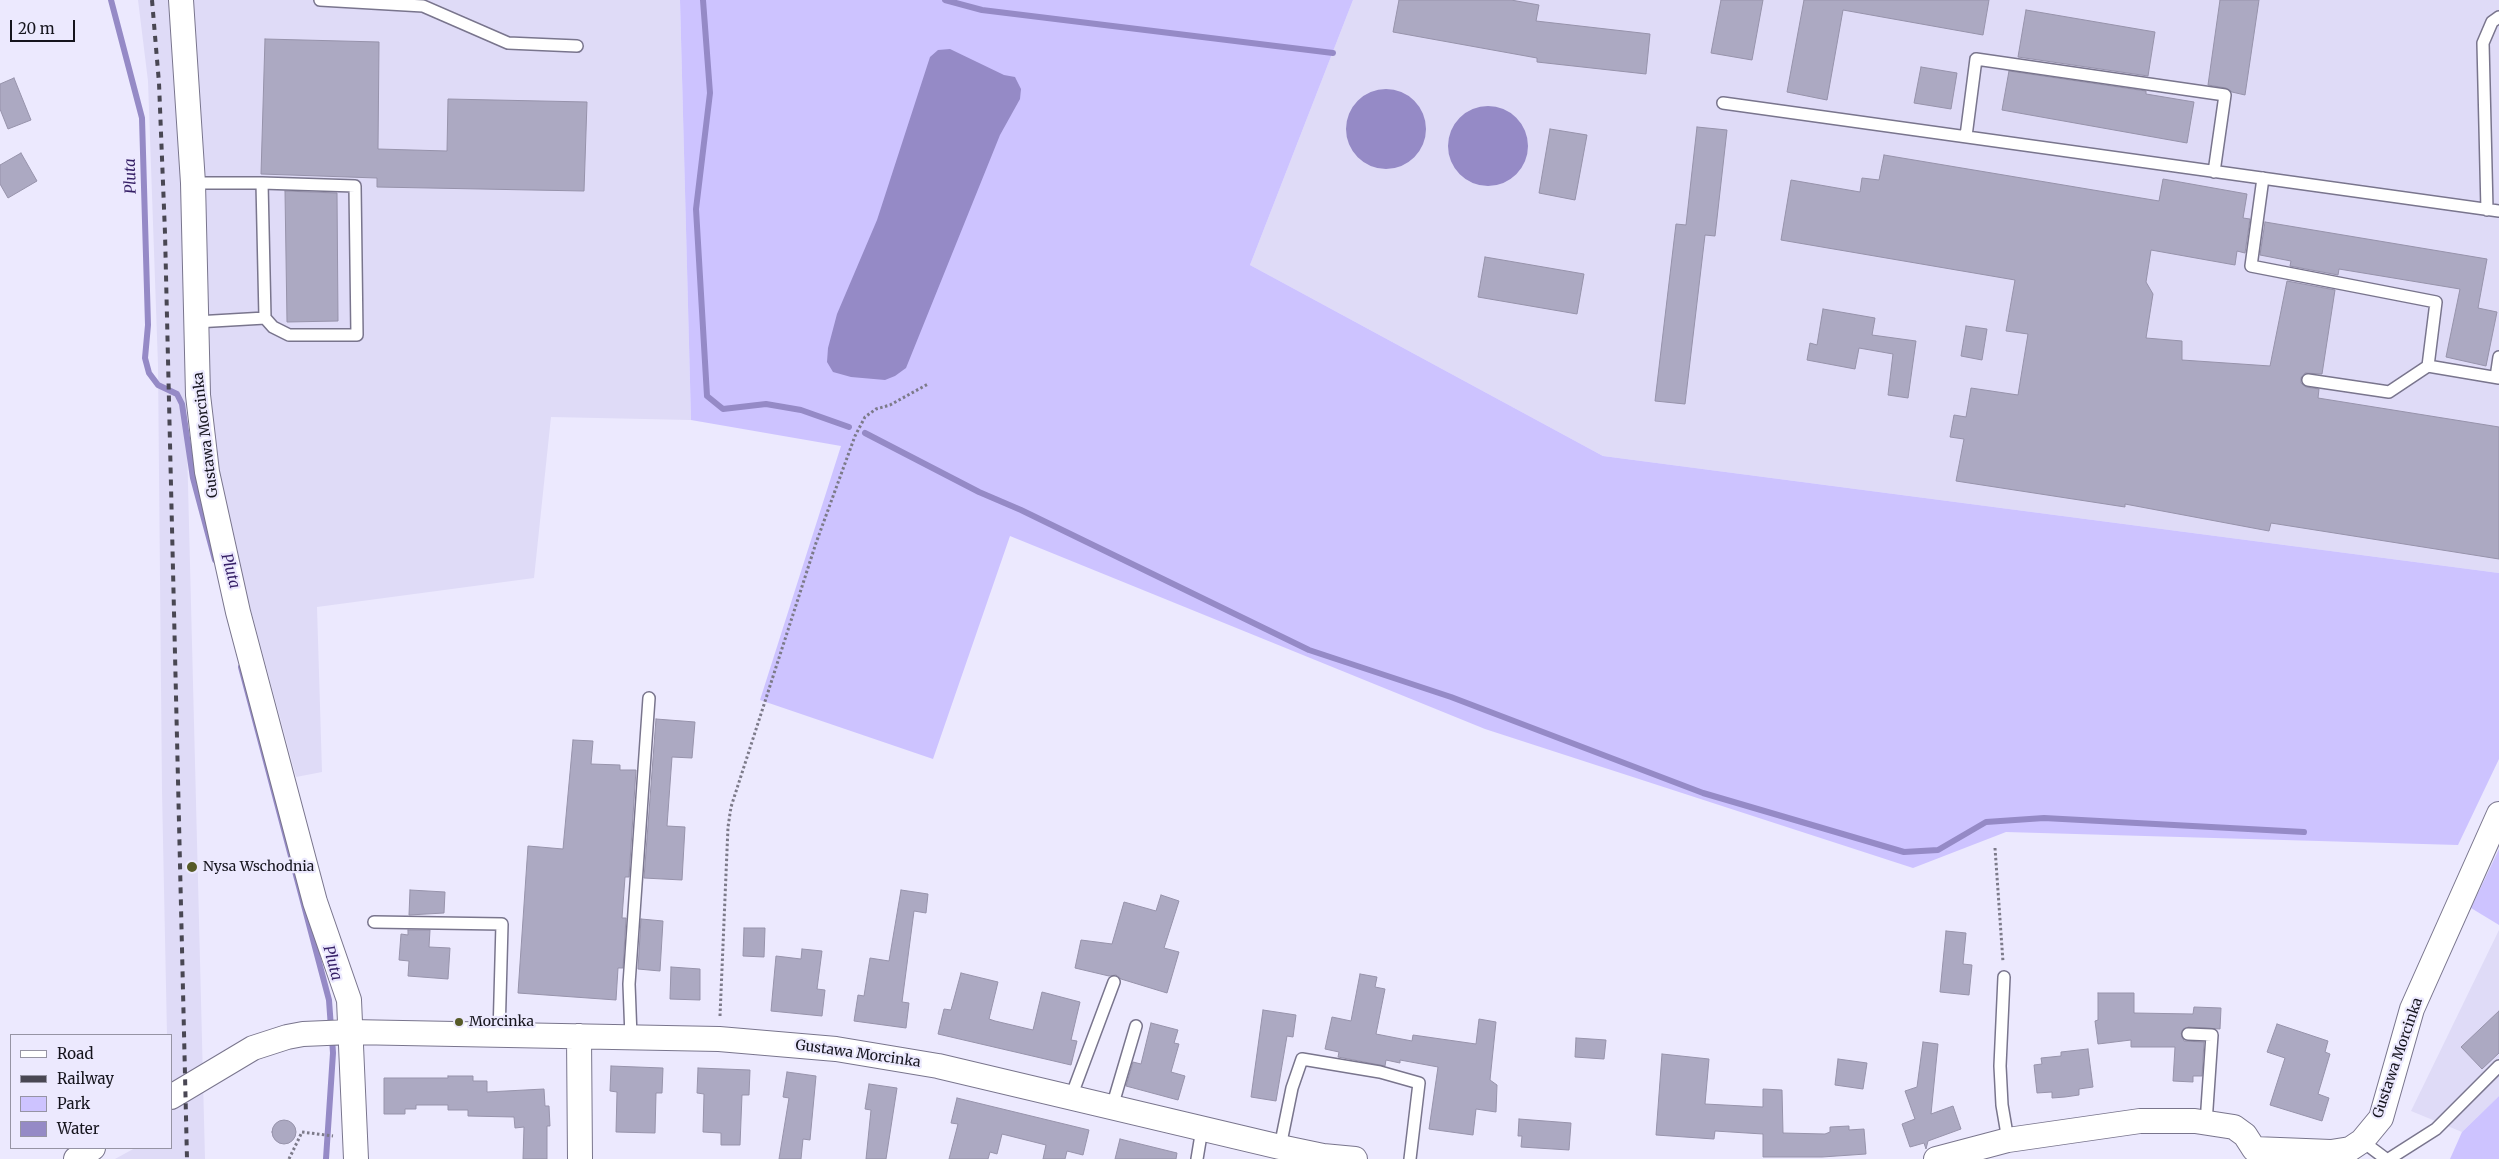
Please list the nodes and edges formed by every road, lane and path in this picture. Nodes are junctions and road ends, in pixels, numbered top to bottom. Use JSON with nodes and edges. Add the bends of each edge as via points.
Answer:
{"nodes":[{"id":1,"x":181,"y":0,"type":"edge"},
{"id":2,"x":320,"y":0,"type":"edge"},
{"id":3,"x":2499,"y":17,"type":"edge"},
{"id":4,"x":577,"y":46,"type":"dead end"},
{"id":5,"x":1723,"y":102,"type":"dead end"},
{"id":6,"x":1966,"y":136,"type":"junction"},
{"id":7,"x":2214,"y":172,"type":"junction"},
{"id":8,"x":2263,"y":178,"type":"junction"},
{"id":9,"x":193,"y":183,"type":"junction"},
{"id":10,"x":262,"y":183,"type":"junction"},
{"id":11,"x":2487,"y":210,"type":"junction"},
{"id":12,"x":2499,"y":211,"type":"edge"},
{"id":13,"x":264,"y":318,"type":"junction"},
{"id":14,"x":196,"y":322,"type":"junction"},
{"id":15,"x":2499,"y":357,"type":"edge"},
{"id":16,"x":2428,"y":366,"type":"junction"},
{"id":17,"x":2498,"y":377,"type":"edge"},
{"id":18,"x":2308,"y":380,"type":"dead end"},
{"id":19,"x":928,"y":384,"type":"dead end"},
{"id":20,"x":649,"y":698,"type":"dead end"},
{"id":21,"x":2499,"y":814,"type":"edge"},
{"id":22,"x":1996,"y":848,"type":"dead end"},
{"id":23,"x":374,"y":922,"type":"dead end"},
{"id":24,"x":2004,"y":977,"type":"joint"},
{"id":25,"x":1114,"y":982,"type":"dead end"},
{"id":26,"x":1136,"y":1026,"type":"dead end"},
{"id":27,"x":338,"y":1032,"type":"junction"},
{"id":28,"x":2188,"y":1034,"type":"dead end"},
{"id":29,"x":499,"y":1035,"type":"junction"},
{"id":30,"x":579,"y":1036,"type":"junction"},
{"id":31,"x":631,"y":1037,"type":"junction"},
{"id":32,"x":719,"y":1039,"type":"junction"},
{"id":33,"x":2499,"y":1066,"type":"edge"},
{"id":34,"x":172,"y":1096,"type":"edge"},
{"id":35,"x":1071,"y":1097,"type":"junction"},
{"id":36,"x":1112,"y":1107,"type":"junction"},
{"id":37,"x":2206,"y":1122,"type":"junction"},
{"id":38,"x":1202,"y":1128,"type":"junction"},
{"id":39,"x":335,"y":1136,"type":"dead end"},
{"id":40,"x":2008,"y":1140,"type":"junction"},
{"id":41,"x":2362,"y":1141,"type":"junction"},
{"id":42,"x":1280,"y":1147,"type":"junction"},
{"id":43,"x":91,"y":1149,"type":"edge"},
{"id":44,"x":2253,"y":1154,"type":"edge"},
{"id":45,"x":1323,"y":1158,"type":"edge"},
{"id":46,"x":76,"y":1159,"type":"edge"},
{"id":47,"x":289,"y":1159,"type":"edge"},
{"id":48,"x":356,"y":1159,"type":"edge"},
{"id":49,"x":580,"y":1159,"type":"edge"},
{"id":50,"x":1197,"y":1159,"type":"edge"},
{"id":51,"x":1355,"y":1159,"type":"edge"},
{"id":52,"x":1410,"y":1159,"type":"edge"},
{"id":53,"x":1936,"y":1159,"type":"edge"},
{"id":54,"x":2387,"y":1159,"type":"edge"}],
"edges":[{"from":1,"to":9,"type":"street","name":"Gustawa Morcinka"},
{"from":2,"to":4,"type":"lane","via":[[423,6],[508,43]]},
{"from":3,"to":11,"type":"lane","via":[[2492,22],[2483,43]]},
{"from":5,"to":6,"type":"lane"},
{"from":6,"to":7,"type":"lane"},
{"from":6,"to":7,"type":"lane","via":[[1976,59],[2225,95]]},
{"from":7,"to":8,"type":"lane"},
{"from":8,"to":11,"type":"lane"},
{"from":8,"to":16,"type":"lane","via":[[2251,266],[2436,302]]},
{"from":9,"to":10,"type":"lane"},
{"from":9,"to":14,"type":"street","name":"Gustawa Morcinka"},
{"from":10,"to":13,"type":"lane"},
{"from":10,"to":13,"type":"lane","via":[[355,186],[357,335],[290,335],[273,327]]},
{"from":11,"to":12,"type":"lane"},
{"from":13,"to":14,"type":"lane"},
{"from":14,"to":27,"type":"street","name":"Gustawa Morcinka","via":[[199,405],[207,472],[223,547],[314,902],[345,986],[350,1013]]},
{"from":15,"to":17,"type":"lane"},
{"from":16,"to":17,"type":"lane"},
{"from":16,"to":18,"type":"lane","via":[[2389,392]]},
{"from":19,"to":32,"type":"path","via":[[890,406],[876,409],[865,417],[855,436],[816,543],[731,807]]},
{"from":20,"to":31,"type":"lane","via":[[629,984]]},
{"from":21,"to":41,"type":"street","name":"Gustawa Morcinka","via":[[2412,1009],[2381,1118]]},
{"from":22,"to":24,"type":"path"},
{"from":23,"to":29,"type":"lane","via":[[502,924]]},
{"from":24,"to":40,"type":"lane","via":[[2000,1066]]},
{"from":25,"to":35,"type":"lane"},
{"from":26,"to":36,"type":"lane"},
{"from":27,"to":29,"type":"street","name":"Gustawa Morcinka"},
{"from":27,"to":34,"type":"street","name":"Gustawa Morcinka","via":[[287,1037],[253,1048]]},
{"from":27,"to":48,"type":"street","name":"Gustawa Morcinka"},
{"from":28,"to":37,"type":"lane","via":[[2212,1035]]},
{"from":29,"to":30,"type":"street","name":"Gustawa Morcinka"},
{"from":30,"to":31,"type":"street","name":"Gustawa Morcinka"},
{"from":30,"to":49,"type":"street"},
{"from":31,"to":32,"type":"street","name":"Gustawa Morcinka"},
{"from":32,"to":35,"type":"street","name":"Gustawa Morcinka","via":[[836,1049],[938,1066]]},
{"from":33,"to":54,"type":"lane","via":[[2436,1129]]},
{"from":35,"to":36,"type":"street","name":"Gustawa Morcinka"},
{"from":36,"to":38,"type":"street","name":"Gustawa Morcinka"},
{"from":37,"to":40,"type":"street","name":"Gustawa Morcinka","via":[[2140,1121]]},
{"from":37,"to":44,"type":"street","name":"Gustawa Morcinka","via":[[2234,1127],[2245,1135]]},
{"from":38,"to":42,"type":"street","name":"Gustawa Morcinka"},
{"from":38,"to":50,"type":"lane"},
{"from":39,"to":47,"type":"path","via":[[302,1132]]},
{"from":40,"to":53,"type":"street","name":"Gustawa Morcinka"},
{"from":41,"to":44,"type":"street","name":"Gustawa Morcinka","via":[[2350,1149],[2331,1152]]},
{"from":41,"to":54,"type":"lane"},
{"from":42,"to":45,"type":"street","name":"Gustawa Morcinka"},
{"from":42,"to":52,"type":"lane","via":[[1292,1088],[1302,1059],[1380,1072],[1419,1083]]},
{"from":43,"to":46,"type":"street"},
{"from":45,"to":51,"type":"street","name":"Gustawa Morcinka"}]}
